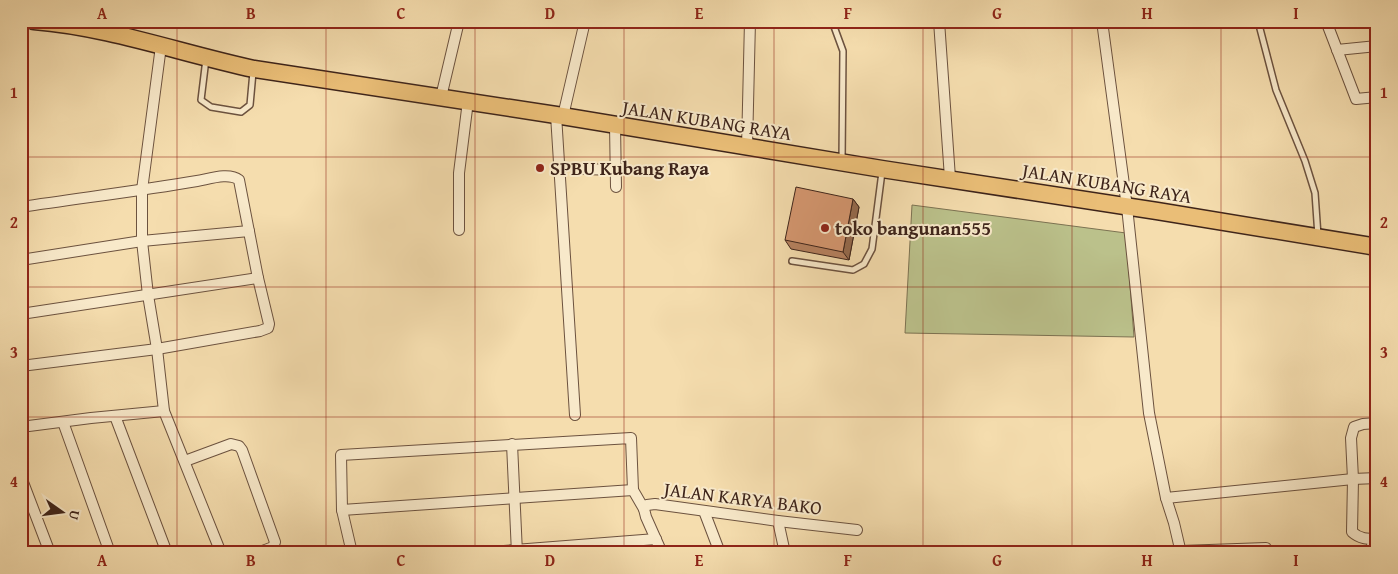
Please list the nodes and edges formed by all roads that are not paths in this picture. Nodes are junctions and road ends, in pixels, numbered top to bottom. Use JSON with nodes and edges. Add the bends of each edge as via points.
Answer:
{"nodes":[{"id":1,"x":34,"y":21,"type":"edge"},
{"id":2,"x":459,"y":21,"type":"edge"},
{"id":3,"x":585,"y":21,"type":"edge"},
{"id":4,"x":750,"y":21,"type":"edge"},
{"id":5,"x":832,"y":21,"type":"edge"},
{"id":6,"x":939,"y":21,"type":"edge"},
{"id":7,"x":1102,"y":21,"type":"edge"},
{"id":8,"x":1258,"y":21,"type":"edge"},
{"id":9,"x":1326,"y":21,"type":"edge"},
{"id":10,"x":161,"y":46,"type":"junction"},
{"id":11,"x":1377,"y":46,"type":"edge"},
{"id":12,"x":1337,"y":50,"type":"junction"},
{"id":13,"x":206,"y":58,"type":"junction"},
{"id":14,"x":254,"y":68,"type":"junction"},
{"id":15,"x":441,"y":97,"type":"junction"},
{"id":16,"x":1377,"y":97,"type":"edge"},
{"id":17,"x":468,"y":101,"type":"junction"},
{"id":18,"x":560,"y":116,"type":"junction"},
{"id":19,"x":615,"y":125,"type":"junction"},
{"id":20,"x":746,"y":147,"type":"junction"},
{"id":21,"x":842,"y":162,"type":"junction"},
{"id":22,"x":583,"y":169,"type":"dead end"},
{"id":23,"x":882,"y":169,"type":"junction"},
{"id":24,"x":616,"y":170,"type":"junction"},
{"id":25,"x":950,"y":178,"type":"junction"},
{"id":26,"x":616,"y":187,"type":"dead end"},
{"id":27,"x":142,"y":190,"type":"junction"},
{"id":28,"x":21,"y":207,"type":"edge"},
{"id":29,"x":1127,"y":207,"type":"junction"},
{"id":30,"x":459,"y":230,"type":"dead end"},
{"id":31,"x":249,"y":231,"type":"junction"},
{"id":32,"x":1318,"y":238,"type":"junction"},
{"id":33,"x":142,"y":241,"type":"junction"},
{"id":34,"x":1377,"y":247,"type":"edge"},
{"id":35,"x":21,"y":260,"type":"edge"},
{"id":36,"x":792,"y":260,"type":"dead end"},
{"id":37,"x":258,"y":278,"type":"junction"},
{"id":38,"x":148,"y":295,"type":"junction"},
{"id":39,"x":21,"y":314,"type":"edge"},
{"id":40,"x":157,"y":348,"type":"junction"},
{"id":41,"x":21,"y":366,"type":"edge"},
{"id":42,"x":164,"y":412,"type":"junction"},
{"id":43,"x":575,"y":415,"type":"dead end"},
{"id":44,"x":115,"y":416,"type":"junction"},
{"id":45,"x":63,"y":422,"type":"junction"},
{"id":46,"x":1377,"y":423,"type":"edge"},
{"id":47,"x":21,"y":427,"type":"edge"},
{"id":48,"x":512,"y":444,"type":"junction"},
{"id":49,"x":185,"y":461,"type":"junction"},
{"id":50,"x":21,"y":477,"type":"edge"},
{"id":51,"x":1377,"y":478,"type":"edge"},
{"id":52,"x":1353,"y":479,"type":"junction"},
{"id":53,"x":634,"y":490,"type":"junction"},
{"id":54,"x":515,"y":497,"type":"junction"},
{"id":55,"x":1166,"y":498,"type":"junction"},
{"id":56,"x":644,"y":509,"type":"junction"},
{"id":57,"x":342,"y":510,"type":"junction"},
{"id":58,"x":704,"y":511,"type":"junction"},
{"id":59,"x":778,"y":521,"type":"junction"},
{"id":60,"x":856,"y":530,"type":"dead end"},
{"id":61,"x":656,"y":539,"type":"junction"},
{"id":62,"x":1375,"y":539,"type":"edge"},
{"id":63,"x":1266,"y":548,"type":"dead end"},
{"id":64,"x":516,"y":551,"type":"edge"},
{"id":65,"x":1181,"y":552,"type":"edge"},
{"id":66,"x":50,"y":553,"type":"edge"},
{"id":67,"x":110,"y":553,"type":"edge"},
{"id":68,"x":167,"y":553,"type":"edge"},
{"id":69,"x":221,"y":553,"type":"edge"},
{"id":70,"x":257,"y":553,"type":"edge"},
{"id":71,"x":352,"y":553,"type":"edge"},
{"id":72,"x":478,"y":553,"type":"edge"},
{"id":73,"x":662,"y":553,"type":"edge"},
{"id":74,"x":720,"y":553,"type":"edge"},
{"id":75,"x":785,"y":553,"type":"edge"},
{"id":76,"x":1124,"y":553,"type":"edge"},
{"id":77,"x":1371,"y":553,"type":"edge"}],
"edges":[{"from":1,"to":10,"type":"highway","name":"JALAN KUBANG RAYA","via":[[89,28]]},
{"from":2,"to":15,"type":"street"},
{"from":3,"to":18,"type":"street"},
{"from":4,"to":20,"type":"street"},
{"from":5,"to":21,"type":"lane","via":[[843,51]]},
{"from":6,"to":25,"type":"street"},
{"from":7,"to":29,"type":"street"},
{"from":8,"to":32,"type":"lane","via":[[1276,90],[1315,193]]},
{"from":9,"to":12,"type":"street"},
{"from":10,"to":13,"type":"highway","name":"JALAN KUBANG RAYA"},
{"from":10,"to":27,"type":"street"},
{"from":11,"to":12,"type":"street"},
{"from":12,"to":16,"type":"street","via":[[1356,99]]},
{"from":13,"to":14,"type":"highway","name":"JALAN KUBANG RAYA"},
{"from":13,"to":14,"type":"lane","via":[[201,100],[211,107],[242,112],[250,105]]},
{"from":14,"to":15,"type":"highway","name":"JALAN KUBANG RAYA"},
{"from":15,"to":17,"type":"highway","name":"JALAN KUBANG RAYA"},
{"from":17,"to":18,"type":"highway","name":"JALAN KUBANG RAYA"},
{"from":17,"to":30,"type":"street","via":[[459,173]]},
{"from":18,"to":19,"type":"highway","name":"JALAN KUBANG RAYA"},
{"from":18,"to":43,"type":"street"},
{"from":19,"to":20,"type":"highway","name":"JALAN KUBANG RAYA"},
{"from":19,"to":24,"type":"street"},
{"from":20,"to":21,"type":"highway","name":"JALAN KUBANG RAYA"},
{"from":21,"to":23,"type":"highway","name":"JALAN KUBANG RAYA"},
{"from":22,"to":24,"type":"street"},
{"from":23,"to":25,"type":"highway","name":"JALAN KUBANG RAYA"},
{"from":23,"to":36,"type":"lane","via":[[872,249],[864,264],[853,270]]},
{"from":24,"to":26,"type":"street"},
{"from":25,"to":29,"type":"highway","name":"JALAN KUBANG RAYA"},
{"from":27,"to":28,"type":"street"},
{"from":27,"to":31,"type":"street","via":[[223,177],[236,178]]},
{"from":27,"to":33,"type":"street"},
{"from":29,"to":32,"type":"highway","name":"JALAN KUBANG RAYA"},
{"from":29,"to":55,"type":"street","via":[[1149,412]]},
{"from":31,"to":33,"type":"street"},
{"from":31,"to":37,"type":"street"},
{"from":32,"to":34,"type":"highway","name":"JALAN KUBANG RAYA"},
{"from":33,"to":35,"type":"street"},
{"from":33,"to":38,"type":"street"},
{"from":37,"to":38,"type":"street"},
{"from":37,"to":40,"type":"street","via":[[269,319],[268,328]]},
{"from":38,"to":39,"type":"street"},
{"from":38,"to":40,"type":"street"},
{"from":40,"to":41,"type":"street"},
{"from":40,"to":42,"type":"street"},
{"from":42,"to":44,"type":"street"},
{"from":42,"to":49,"type":"street"},
{"from":44,"to":45,"type":"street"},
{"from":44,"to":68,"type":"street"},
{"from":45,"to":47,"type":"street"},
{"from":45,"to":67,"type":"street"},
{"from":46,"to":52,"type":"street","via":[[1354,427],[1351,438]]},
{"from":48,"to":53,"type":"street","via":[[631,438]]},
{"from":48,"to":54,"type":"street"},
{"from":48,"to":57,"type":"street","via":[[341,455]]},
{"from":49,"to":69,"type":"street"},
{"from":49,"to":70,"type":"street","via":[[231,444],[239,446],[275,542],[273,547]]},
{"from":50,"to":66,"type":"street"},
{"from":51,"to":52,"type":"street"},
{"from":52,"to":55,"type":"street"},
{"from":52,"to":62,"type":"street","via":[[1352,532],[1364,539]]},
{"from":53,"to":54,"type":"street"},
{"from":53,"to":56,"type":"street"},
{"from":54,"to":57,"type":"street"},
{"from":54,"to":64,"type":"street"},
{"from":55,"to":65,"type":"street"},
{"from":56,"to":58,"type":"street","name":"JALAN KARYA BAKO","via":[[647,504],[655,504]]},
{"from":56,"to":61,"type":"street","name":"JALAN KARYA BAKO"},
{"from":57,"to":71,"type":"street"},
{"from":58,"to":59,"type":"street","name":"JALAN KARYA BAKO"},
{"from":58,"to":74,"type":"street"},
{"from":59,"to":60,"type":"street","name":"JALAN KARYA BAKO"},
{"from":59,"to":75,"type":"street"},
{"from":61,"to":64,"type":"street"},
{"from":61,"to":73,"type":"street","name":"JALAN KARYA BAKO"},
{"from":62,"to":77,"type":"street"},
{"from":63,"to":65,"type":"street"},
{"from":64,"to":72,"type":"street"},
{"from":65,"to":76,"type":"street"}]}
